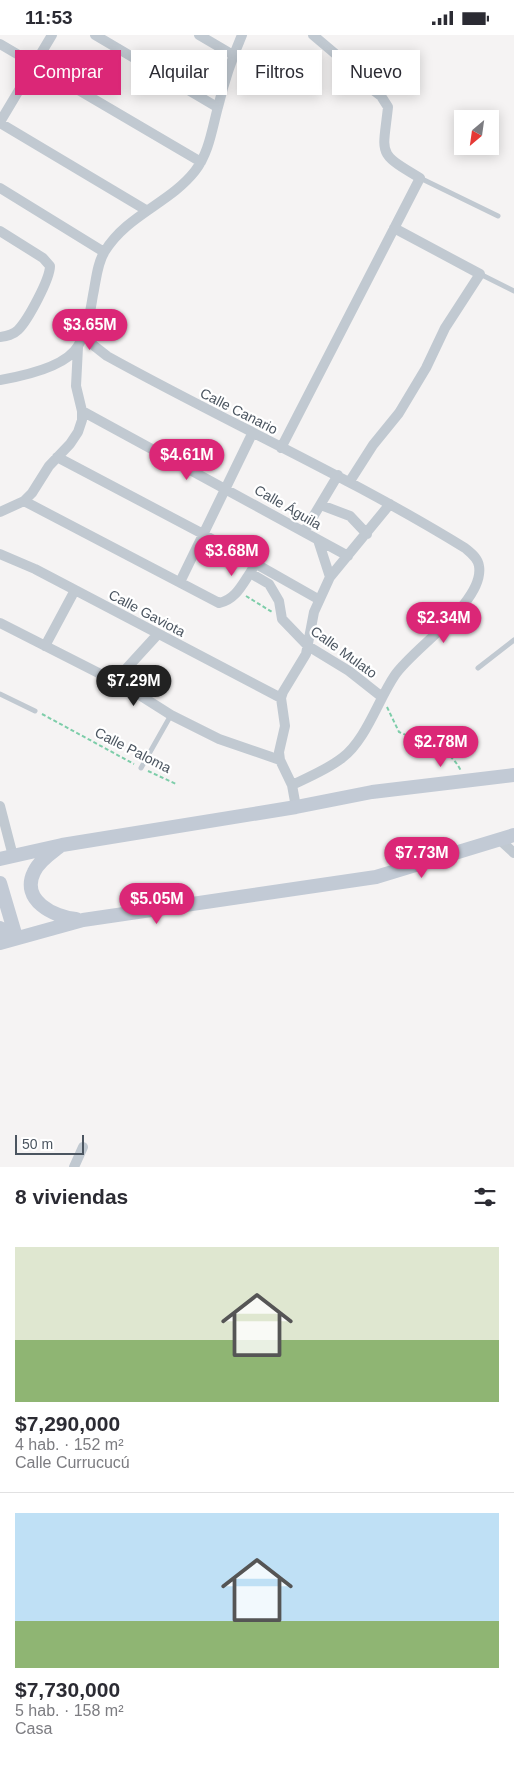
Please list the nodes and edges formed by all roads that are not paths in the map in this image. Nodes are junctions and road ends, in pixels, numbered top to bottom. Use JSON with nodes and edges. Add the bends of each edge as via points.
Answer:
{"nodes":[{"id":1,"x":52,"y":35,"type":"edge"},
{"id":2,"x":95,"y":35,"type":"edge"},
{"id":3,"x":199,"y":35,"type":"edge"},
{"id":4,"x":242,"y":35,"type":"edge"},
{"id":5,"x":313,"y":35,"type":"edge"},
{"id":6,"x":0,"y":44,"type":"edge"},
{"id":7,"x":43,"y":50,"type":"edge"},
{"id":8,"x":15,"y":52,"type":"edge"},
{"id":9,"x":233,"y":55,"type":"junction"},
{"id":10,"x":17,"y":95,"type":"edge"},
{"id":11,"x":89,"y":95,"type":"edge"},
{"id":12,"x":217,"y":107,"type":"junction"},
{"id":13,"x":0,"y":123,"type":"edge"},
{"id":14,"x":201,"y":162,"type":"junction"},
{"id":15,"x":420,"y":178,"type":"junction"},
{"id":16,"x":0,"y":188,"type":"edge"},
{"id":17,"x":146,"y":210,"type":"junction"},
{"id":18,"x":498,"y":217,"type":"dead end"},
{"id":19,"x":394,"y":228,"type":"junction"},
{"id":20,"x":0,"y":231,"type":"edge"},
{"id":21,"x":104,"y":252,"type":"junction"},
{"id":22,"x":480,"y":274,"type":"junction"},
{"id":23,"x":514,"y":291,"type":"edge"},
{"id":24,"x":86,"y":331,"type":"junction"},
{"id":25,"x":1,"y":334,"type":"edge"},
{"id":26,"x":78,"y":347,"type":"junction"},
{"id":27,"x":0,"y":379,"type":"edge"},
{"id":28,"x":82,"y":411,"type":"junction"},
{"id":29,"x":252,"y":434,"type":"junction"},
{"id":30,"x":281,"y":448,"type":"junction"},
{"id":31,"x":56,"y":457,"type":"junction"},
{"id":32,"x":338,"y":475,"type":"junction"},
{"id":33,"x":350,"y":481,"type":"junction"},
{"id":34,"x":226,"y":488,"type":"junction"},
{"id":35,"x":24,"y":501,"type":"junction"},
{"id":36,"x":390,"y":504,"type":"junction"},
{"id":37,"x":321,"y":505,"type":"junction"},
{"id":38,"x":0,"y":512,"type":"edge"},
{"id":39,"x":304,"y":532,"type":"junction"},
{"id":40,"x":367,"y":534,"type":"junction"},
{"id":41,"x":203,"y":535,"type":"junction"},
{"id":42,"x":318,"y":540,"type":"junction"},
{"id":43,"x":0,"y":554,"type":"edge"},
{"id":44,"x":348,"y":556,"type":"junction"},
{"id":45,"x":253,"y":568,"type":"junction"},
{"id":46,"x":330,"y":577,"type":"junction"},
{"id":47,"x":180,"y":582,"type":"junction"},
{"id":48,"x":75,"y":591,"type":"junction"},
{"id":49,"x":318,"y":599,"type":"junction"},
{"id":50,"x":0,"y":623,"type":"edge"},
{"id":51,"x":158,"y":634,"type":"junction"},
{"id":52,"x":514,"y":640,"type":"edge"},
{"id":53,"x":45,"y":646,"type":"junction"},
{"id":54,"x":308,"y":646,"type":"junction"},
{"id":55,"x":478,"y":668,"type":"dead end"},
{"id":56,"x":116,"y":681,"type":"junction"},
{"id":57,"x":0,"y":693,"type":"edge"},
{"id":58,"x":382,"y":697,"type":"junction"},
{"id":59,"x":281,"y":698,"type":"junction"},
{"id":60,"x":35,"y":711,"type":"road end"},
{"id":61,"x":171,"y":715,"type":"junction"},
{"id":62,"x":280,"y":760,"type":"junction"},
{"id":63,"x":141,"y":767,"type":"road end"},
{"id":64,"x":514,"y":775,"type":"edge"},
{"id":65,"x":292,"y":785,"type":"junction"},
{"id":66,"x":0,"y":806,"type":"edge"},
{"id":67,"x":296,"y":807,"type":"junction"},
{"id":68,"x":514,"y":835,"type":"edge"},
{"id":69,"x":500,"y":840,"type":"junction"},
{"id":70,"x":62,"y":845,"type":"junction"},
{"id":71,"x":514,"y":853,"type":"edge"},
{"id":72,"x":6,"y":857,"type":"edge"},
{"id":73,"x":0,"y":883,"type":"edge"},
{"id":74,"x":83,"y":920,"type":"junction"},
{"id":75,"x":0,"y":928,"type":"edge"},
{"id":76,"x":16,"y":937,"type":"junction"},
{"id":77,"x":0,"y":943,"type":"edge"},
{"id":78,"x":83,"y":1147,"type":"dead end"},
{"id":79,"x":74,"y":1167,"type":"edge"}],
"edges":[{"from":1,"to":7,"type":"street"},
{"from":2,"to":12,"type":"street"},
{"from":3,"to":9,"type":"street"},
{"from":4,"to":9,"type":"street"},
{"from":5,"to":15,"type":"street","via":[[385,101],[388,107],[383,148],[386,155]]},
{"from":6,"to":8,"type":"street"},
{"from":9,"to":12,"type":"street"},
{"from":10,"to":13,"type":"street"},
{"from":11,"to":14,"type":"street"},
{"from":12,"to":14,"type":"street"},
{"from":13,"to":17,"type":"street"},
{"from":14,"to":17,"type":"street","via":[[170,196]]},
{"from":15,"to":18,"type":"lane"},
{"from":15,"to":19,"type":"street"},
{"from":16,"to":21,"type":"street"},
{"from":17,"to":21,"type":"street","via":[[116,236]]},
{"from":19,"to":22,"type":"street"},
{"from":19,"to":30,"type":"street"},
{"from":20,"to":25,"type":"street","via":[[43,258],[50,266],[47,279],[20,327],[14,333]]},
{"from":21,"to":24,"type":"street","via":[[97,271]]},
{"from":22,"to":23,"type":"lane"},
{"from":22,"to":33,"type":"street","via":[[445,328],[426,369],[399,413]]},
{"from":24,"to":26,"type":"street"},
{"from":24,"to":29,"type":"street","name":"Calle Canario","via":[[93,345],[107,356]]},
{"from":26,"to":27,"type":"street","via":[[70,355],[40,370]]},
{"from":26,"to":28,"type":"street","via":[[76,386]]},
{"from":28,"to":31,"type":"street","via":[[78,432]]},
{"from":28,"to":34,"type":"street","name":"Calle Águila"},
{"from":29,"to":30,"type":"street","name":"Calle Canario"},
{"from":29,"to":34,"type":"street"},
{"from":30,"to":32,"type":"street","name":"Calle Canario"},
{"from":31,"to":35,"type":"street"},
{"from":31,"to":41,"type":"street"},
{"from":32,"to":33,"type":"street","name":"Calle Canario"},
{"from":32,"to":37,"type":"street"},
{"from":33,"to":36,"type":"street","name":"Calle Canario"},
{"from":34,"to":39,"type":"street","name":"Calle Águila"},
{"from":34,"to":41,"type":"street"},
{"from":35,"to":38,"type":"street"},
{"from":35,"to":47,"type":"street"},
{"from":36,"to":40,"type":"street"},
{"from":36,"to":58,"type":"street","name":"Calle Canario","via":[[466,548],[479,566],[473,590],[442,629],[406,661]]},
{"from":37,"to":39,"type":"street"},
{"from":37,"to":40,"type":"street","via":[[350,516]]},
{"from":39,"to":42,"type":"street","name":"Calle Águila"},
{"from":40,"to":44,"type":"street"},
{"from":41,"to":45,"type":"street"},
{"from":41,"to":47,"type":"street"},
{"from":42,"to":44,"type":"street","name":"Calle Águila"},
{"from":42,"to":46,"type":"street"},
{"from":43,"to":48,"type":"street","name":"Calle Gaviota"},
{"from":44,"to":46,"type":"street"},
{"from":45,"to":47,"type":"street","via":[[235,596],[226,602],[219,603]]},
{"from":45,"to":49,"type":"street"},
{"from":45,"to":54,"type":"street","name":"Calle Mulato","via":[[270,584],[279,601],[282,619]]},
{"from":46,"to":49,"type":"street"},
{"from":48,"to":51,"type":"street","name":"Calle Gaviota"},
{"from":48,"to":53,"type":"street"},
{"from":49,"to":54,"type":"street","via":[[310,624]]},
{"from":50,"to":53,"type":"street"},
{"from":51,"to":56,"type":"street"},
{"from":51,"to":59,"type":"street","name":"Calle Gaviota"},
{"from":52,"to":55,"type":"lane"},
{"from":53,"to":56,"type":"street"},
{"from":54,"to":58,"type":"street","name":"Calle Mulato","via":[[349,671]]},
{"from":54,"to":59,"type":"street"},
{"from":56,"to":61,"type":"street"},
{"from":57,"to":60,"type":"lane"},
{"from":58,"to":65,"type":"street","name":"Calle Canario","via":[[353,748],[342,758]]},
{"from":59,"to":62,"type":"street","via":[[284,726]]},
{"from":61,"to":62,"type":"street","via":[[219,739]]},
{"from":61,"to":63,"type":"lane"},
{"from":62,"to":65,"type":"street"},
{"from":64,"to":67,"type":"street","via":[[372,792]]},
{"from":65,"to":67,"type":"street"},
{"from":66,"to":72,"type":"street"},
{"from":67,"to":70,"type":"street"},
{"from":68,"to":69,"type":"street"},
{"from":69,"to":71,"type":"street"},
{"from":69,"to":74,"type":"street","via":[[398,871],[323,886]]},
{"from":70,"to":72,"type":"street"},
{"from":70,"to":74,"type":"street","via":[[37,868],[32,890],[48,912]]},
{"from":73,"to":76,"type":"street"},
{"from":74,"to":76,"type":"street"},
{"from":75,"to":76,"type":"street"},
{"from":76,"to":77,"type":"street"},
{"from":78,"to":79,"type":"street"}]}
